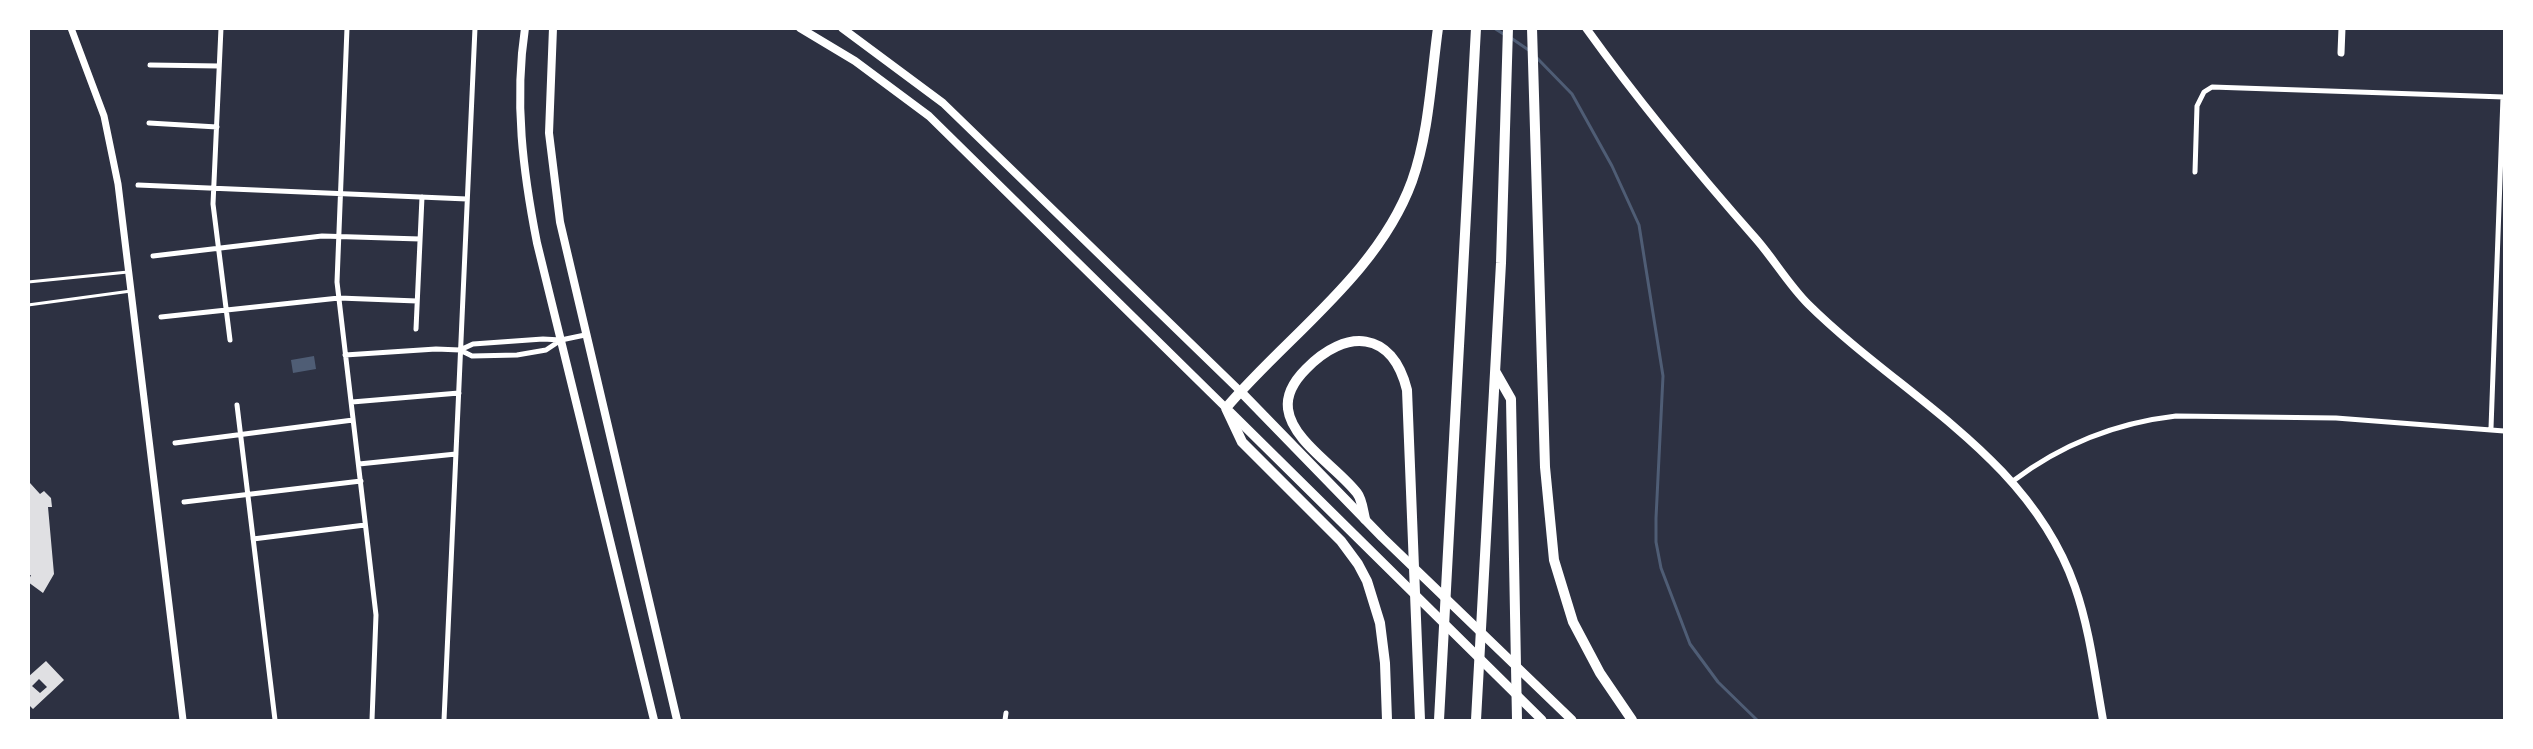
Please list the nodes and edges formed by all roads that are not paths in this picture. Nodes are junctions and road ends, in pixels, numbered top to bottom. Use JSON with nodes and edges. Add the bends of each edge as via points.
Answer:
{"nodes":[{"id":1,"x":71,"y":28,"type":"edge"},
{"id":2,"x":221,"y":28,"type":"edge"},
{"id":3,"x":347,"y":28,"type":"edge"},
{"id":4,"x":475,"y":28,"type":"edge"},
{"id":5,"x":525,"y":28,"type":"edge"},
{"id":6,"x":554,"y":28,"type":"edge"},
{"id":7,"x":800,"y":28,"type":"edge"},
{"id":8,"x":842,"y":28,"type":"edge"},
{"id":9,"x":1438,"y":28,"type":"edge"},
{"id":10,"x":1476,"y":28,"type":"edge"},
{"id":11,"x":1508,"y":28,"type":"edge"},
{"id":12,"x":1532,"y":28,"type":"edge"},
{"id":13,"x":1586,"y":28,"type":"edge"},
{"id":14,"x":2342,"y":28,"type":"edge"},
{"id":15,"x":2341,"y":53,"type":"dead end"},
{"id":16,"x":150,"y":65,"type":"dead end"},
{"id":17,"x":219,"y":66,"type":"junction"},
{"id":18,"x":2504,"y":97,"type":"edge"},
{"id":19,"x":149,"y":123,"type":"dead end"},
{"id":20,"x":217,"y":128,"type":"junction"},
{"id":21,"x":2195,"y":172,"type":"dead end"},
{"id":22,"x":138,"y":185,"type":"dead end"},
{"id":23,"x":214,"y":188,"type":"junction"},
{"id":24,"x":339,"y":194,"type":"junction"},
{"id":25,"x":422,"y":197,"type":"junction"},
{"id":26,"x":467,"y":199,"type":"junction"},
{"id":27,"x":337,"y":236,"type":"junction"},
{"id":28,"x":420,"y":239,"type":"junction"},
{"id":29,"x":218,"y":248,"type":"junction"},
{"id":30,"x":153,"y":256,"type":"dead end"},
{"id":31,"x":129,"y":272,"type":"junction"},
{"id":32,"x":28,"y":282,"type":"edge"},
{"id":33,"x":131,"y":291,"type":"junction"},
{"id":34,"x":339,"y":298,"type":"junction"},
{"id":35,"x":417,"y":301,"type":"junction"},
{"id":36,"x":28,"y":305,"type":"edge"},
{"id":37,"x":226,"y":309,"type":"junction"},
{"id":38,"x":161,"y":316,"type":"dead end"},
{"id":39,"x":416,"y":329,"type":"dead end"},
{"id":40,"x":585,"y":335,"type":"junction"},
{"id":41,"x":230,"y":340,"type":"dead end"},
{"id":42,"x":561,"y":340,"type":"junction"},
{"id":43,"x":460,"y":350,"type":"junction"},
{"id":44,"x":345,"y":355,"type":"junction"},
{"id":45,"x":1495,"y":371,"type":"junction"},
{"id":46,"x":1240,"y":391,"type":"junction"},
{"id":47,"x":459,"y":393,"type":"junction"},
{"id":48,"x":352,"y":402,"type":"junction"},
{"id":49,"x":237,"y":405,"type":"dead end"},
{"id":50,"x":1226,"y":408,"type":"junction"},
{"id":51,"x":353,"y":420,"type":"junction"},
{"id":52,"x":2491,"y":428,"type":"junction"},
{"id":53,"x":2505,"y":431,"type":"edge"},
{"id":54,"x":240,"y":434,"type":"junction"},
{"id":55,"x":175,"y":443,"type":"dead end"},
{"id":56,"x":456,"y":454,"type":"junction"},
{"id":57,"x":359,"y":464,"type":"junction"},
{"id":58,"x":361,"y":481,"type":"junction"},
{"id":59,"x":2013,"y":481,"type":"junction"},
{"id":60,"x":248,"y":495,"type":"junction"},
{"id":61,"x":184,"y":502,"type":"dead end"},
{"id":62,"x":1365,"y":519,"type":"junction"},
{"id":63,"x":366,"y":525,"type":"junction"},
{"id":64,"x":253,"y":539,"type":"junction"},
{"id":65,"x":1006,"y":713,"type":"dead end"},
{"id":66,"x":183,"y":720,"type":"edge"},
{"id":67,"x":275,"y":720,"type":"edge"},
{"id":68,"x":372,"y":720,"type":"edge"},
{"id":69,"x":444,"y":720,"type":"edge"},
{"id":70,"x":654,"y":720,"type":"edge"},
{"id":71,"x":677,"y":720,"type":"edge"},
{"id":72,"x":1005,"y":720,"type":"edge"},
{"id":73,"x":1386,"y":720,"type":"edge"},
{"id":74,"x":1420,"y":720,"type":"edge"},
{"id":75,"x":1439,"y":720,"type":"edge"},
{"id":76,"x":1476,"y":720,"type":"edge"},
{"id":77,"x":1516,"y":720,"type":"edge"},
{"id":78,"x":1542,"y":720,"type":"edge"},
{"id":79,"x":1572,"y":720,"type":"edge"},
{"id":80,"x":1632,"y":720,"type":"edge"},
{"id":81,"x":2103,"y":720,"type":"edge"}],
"edges":[{"from":1,"to":31,"type":"street","via":[[104,116],[118,184]]},
{"from":2,"to":17,"type":"street"},
{"from":3,"to":24,"type":"street"},
{"from":4,"to":26,"type":"street"},
{"from":5,"to":42,"type":"main road","via":[[520,127],[525,178]]},
{"from":6,"to":40,"type":"main road","via":[[549,131],[553,179]]},
{"from":7,"to":50,"type":"main road","via":[[855,61],[929,116]]},
{"from":8,"to":46,"type":"main road","via":[[943,103]]},
{"from":9,"to":46,"type":"highway","via":[[1420,155],[1392,224],[1353,275]]},
{"from":10,"to":75,"type":"highway"},
{"from":11,"to":45,"type":"highway"},
{"from":12,"to":80,"type":"highway","via":[[1546,502],[1554,560],[1573,622],[1600,673]]},
{"from":13,"to":59,"type":"main road","via":[[1728,210],[1806,302],[1964,433]]},
{"from":14,"to":15,"type":"street"},
{"from":16,"to":17,"type":"street"},
{"from":17,"to":20,"type":"street"},
{"from":18,"to":21,"type":"street","via":[[2221,87],[2204,92],[2197,106]]},
{"from":18,"to":52,"type":"street"},
{"from":19,"to":20,"type":"street"},
{"from":20,"to":23,"type":"street"},
{"from":22,"to":23,"type":"street"},
{"from":23,"to":24,"type":"street"},
{"from":23,"to":29,"type":"street"},
{"from":24,"to":25,"type":"street"},
{"from":24,"to":27,"type":"street"},
{"from":25,"to":26,"type":"street"},
{"from":25,"to":28,"type":"street"},
{"from":26,"to":43,"type":"street"},
{"from":27,"to":28,"type":"street"},
{"from":27,"to":29,"type":"street"},
{"from":27,"to":34,"type":"street"},
{"from":28,"to":35,"type":"street"},
{"from":29,"to":30,"type":"street"},
{"from":29,"to":37,"type":"street"},
{"from":31,"to":32,"type":"lane"},
{"from":31,"to":33,"type":"street"},
{"from":33,"to":36,"type":"lane"},
{"from":33,"to":66,"type":"street"},
{"from":34,"to":35,"type":"street"},
{"from":34,"to":37,"type":"street"},
{"from":34,"to":44,"type":"street"},
{"from":35,"to":39,"type":"street"},
{"from":37,"to":38,"type":"street"},
{"from":37,"to":41,"type":"street"},
{"from":40,"to":42,"type":"street"},
{"from":40,"to":71,"type":"main road"},
{"from":42,"to":43,"type":"street","via":[[473,345]]},
{"from":42,"to":43,"type":"street","via":[[546,350],[517,355],[472,356]]},
{"from":42,"to":70,"type":"main road"},
{"from":43,"to":44,"type":"street","via":[[413,349]]},
{"from":43,"to":47,"type":"street"},
{"from":44,"to":48,"type":"street"},
{"from":45,"to":76,"type":"highway"},
{"from":45,"to":77,"type":"highway","via":[[1511,399]]},
{"from":46,"to":50,"type":"highway"},
{"from":46,"to":62,"type":"highway"},
{"from":47,"to":48,"type":"street"},
{"from":47,"to":56,"type":"street"},
{"from":48,"to":51,"type":"street"},
{"from":49,"to":54,"type":"street"},
{"from":50,"to":73,"type":"highway","via":[[1242,442],[1341,540],[1359,567],[1380,623]]},
{"from":50,"to":78,"type":"highway"},
{"from":51,"to":54,"type":"street"},
{"from":51,"to":57,"type":"street"},
{"from":52,"to":53,"type":"street"},
{"from":52,"to":59,"type":"street","via":[[2336,418],[2151,418],[2079,441]]},
{"from":54,"to":55,"type":"street"},
{"from":54,"to":60,"type":"street"},
{"from":56,"to":57,"type":"street"},
{"from":56,"to":69,"type":"street"},
{"from":57,"to":58,"type":"street"},
{"from":58,"to":60,"type":"street"},
{"from":58,"to":63,"type":"street"},
{"from":59,"to":81,"type":"main road","via":[[2053,539],[2075,587],[2089,637]]},
{"from":60,"to":61,"type":"street"},
{"from":60,"to":64,"type":"street"},
{"from":62,"to":74,"type":"highway","via":[[1359,495],[1299,435],[1288,410],[1292,387],[1315,360],[1328,349],[1360,340],[1387,351],[1407,390]]},
{"from":62,"to":79,"type":"highway"},
{"from":63,"to":64,"type":"street"},
{"from":63,"to":68,"type":"street","via":[[376,615]]},
{"from":64,"to":67,"type":"street"},
{"from":65,"to":72,"type":"street"}]}
